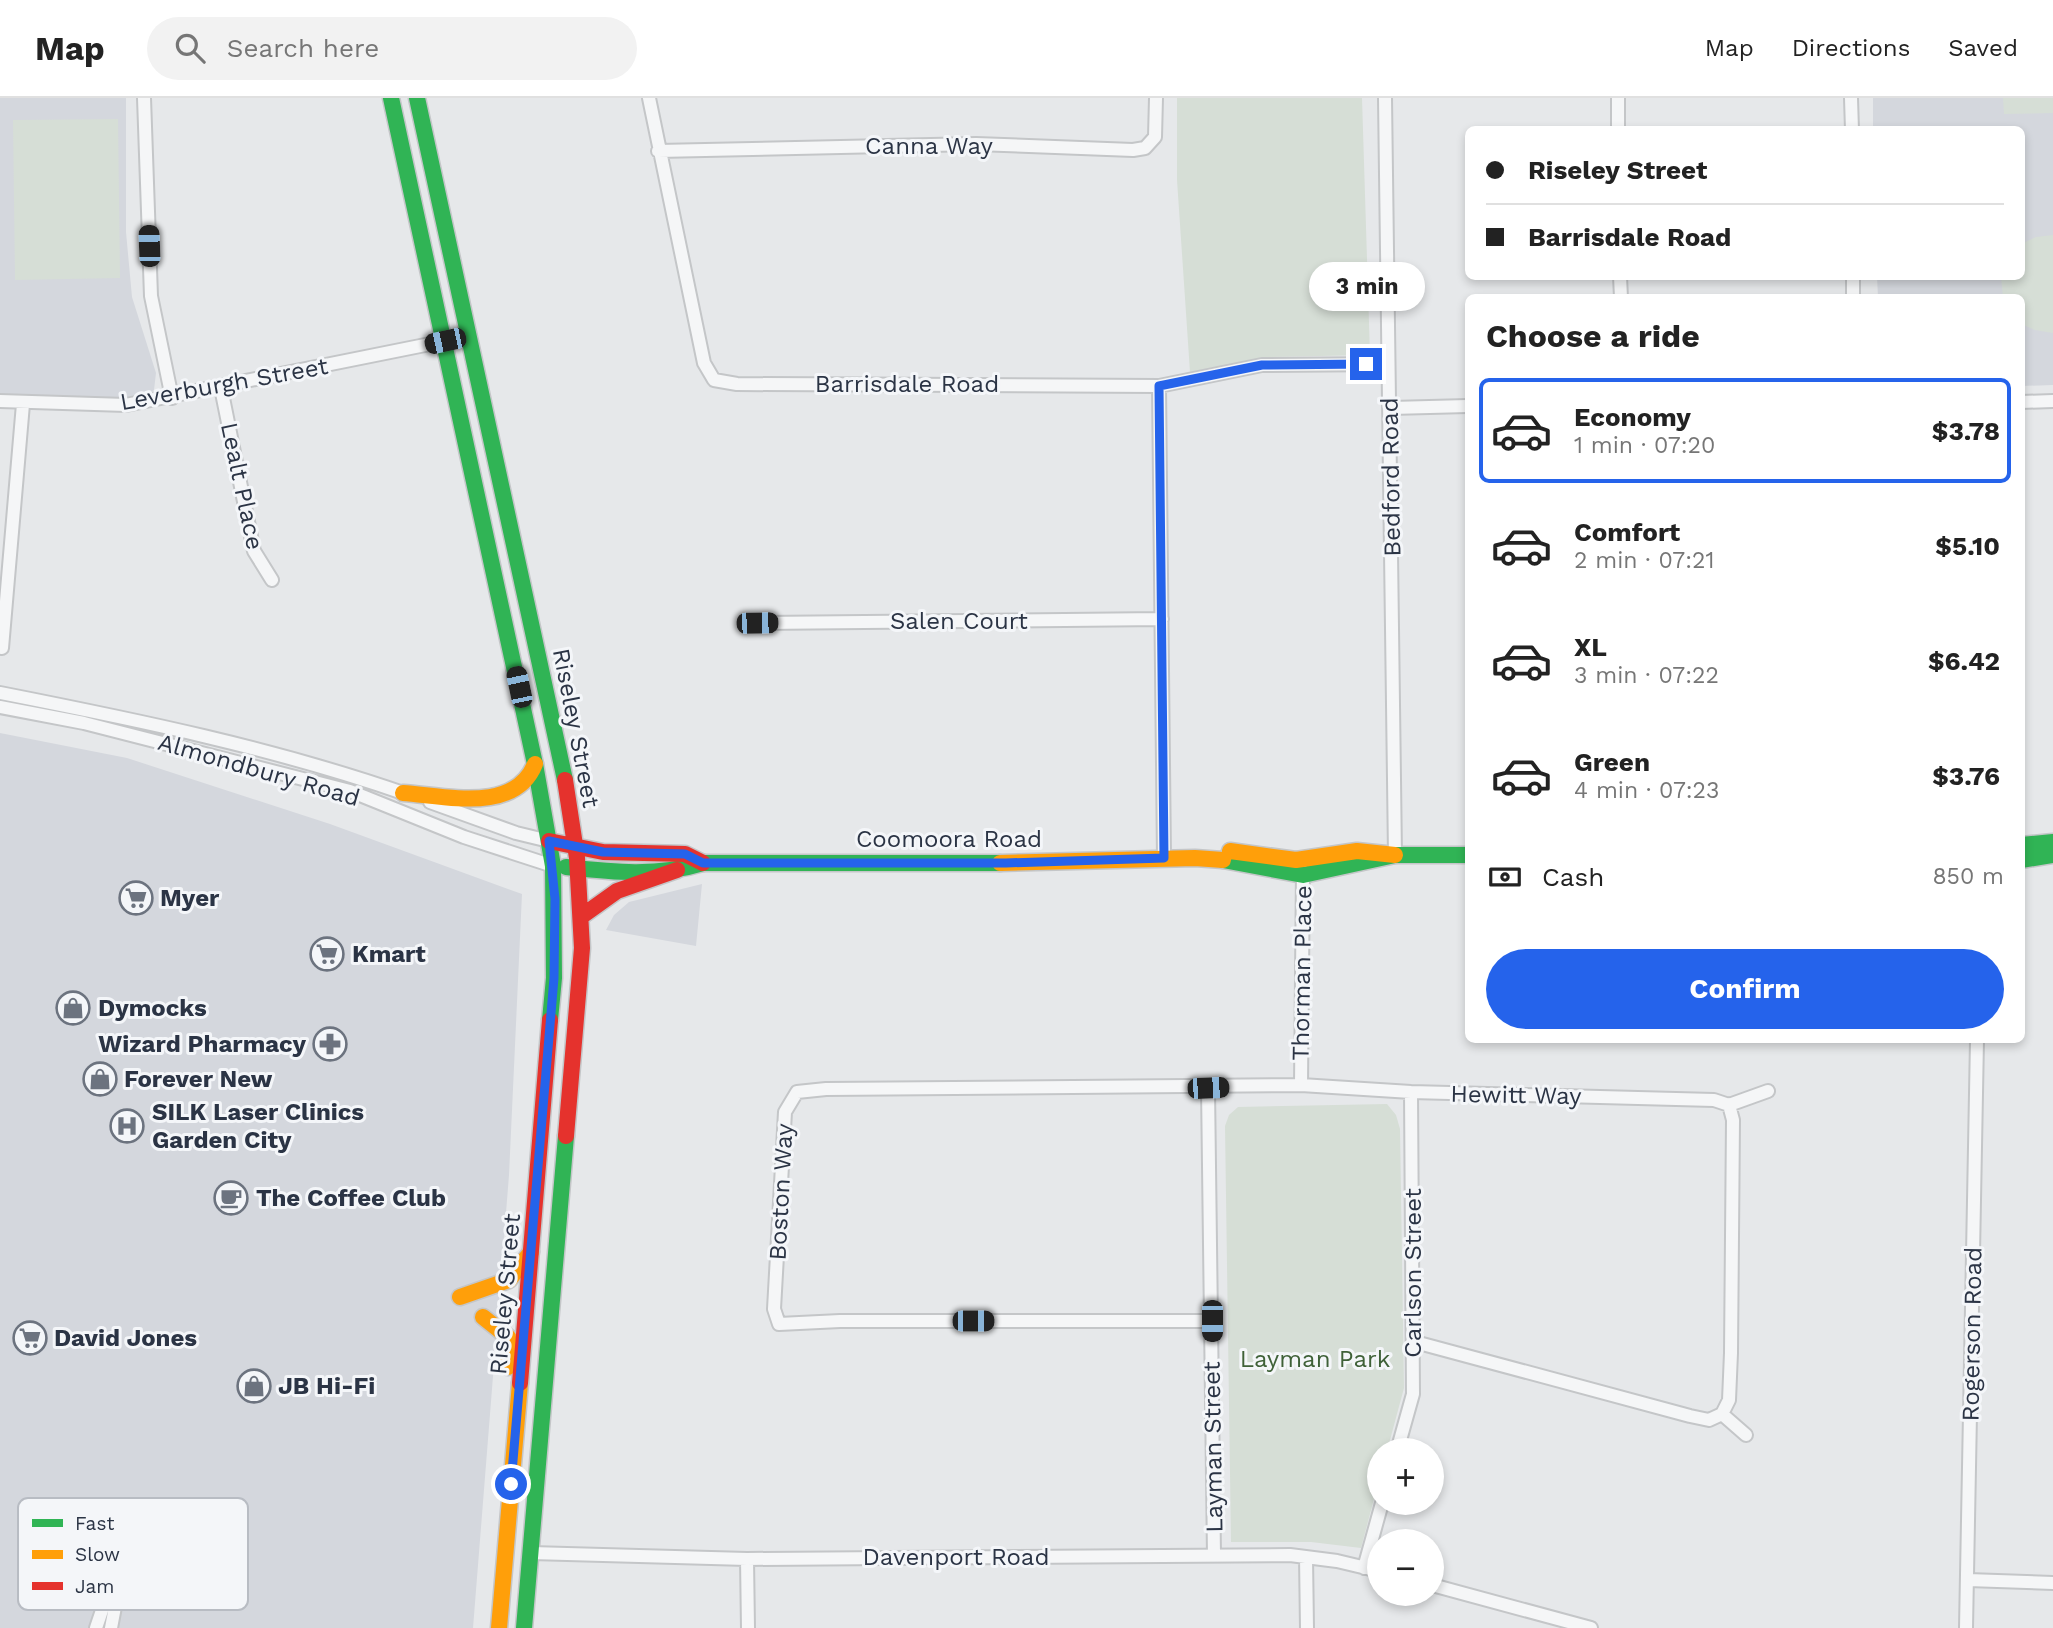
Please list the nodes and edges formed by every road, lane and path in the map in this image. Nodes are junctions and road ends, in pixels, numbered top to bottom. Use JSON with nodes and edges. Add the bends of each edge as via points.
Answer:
{"nodes":[{"id":1,"x":144,"y":98,"type":"edge"},
{"id":2,"x":391,"y":98,"type":"edge"},
{"id":3,"x":417,"y":98,"type":"edge"},
{"id":4,"x":649,"y":98,"type":"edge"},
{"id":5,"x":1156,"y":98,"type":"edge"},
{"id":6,"x":1385,"y":98,"type":"edge"},
{"id":7,"x":1618,"y":98,"type":"edge"},
{"id":8,"x":1851,"y":98,"type":"edge"},
{"id":9,"x":1618,"y":126,"type":"edge"},
{"id":10,"x":1852,"y":126,"type":"edge"},
{"id":11,"x":658,"y":151,"type":"junction"},
{"id":12,"x":445,"y":341,"type":"junction"},
{"id":13,"x":1388,"y":364,"type":"junction"},
{"id":14,"x":1159,"y":386,"type":"junction"},
{"id":15,"x":221,"y":388,"type":"junction"},
{"id":16,"x":172,"y":398,"type":"junction"},
{"id":17,"x":0,"y":401,"type":"edge"},
{"id":18,"x":2053,"y":401,"type":"edge"},
{"id":19,"x":2025,"y":402,"type":"edge"},
{"id":20,"x":23,"y":404,"type":"junction"},
{"id":21,"x":1465,"y":406,"type":"edge"},
{"id":22,"x":1391,"y":408,"type":"junction"},
{"id":23,"x":272,"y":580,"type":"dead end"},
{"id":24,"x":1162,"y":619,"type":"junction"},
{"id":25,"x":757,"y":623,"type":"dead end"},
{"id":26,"x":2,"y":648,"type":"edge"},
{"id":27,"x":0,"y":694,"type":"edge"},
{"id":28,"x":0,"y":707,"type":"edge"},
{"id":29,"x":535,"y":764,"type":"junction"},
{"id":30,"x":403,"y":793,"type":"junction"},
{"id":31,"x":549,"y":841,"type":"junction"},
{"id":32,"x":2053,"y":842,"type":"edge"},
{"id":33,"x":2025,"y":845,"type":"edge"},
{"id":34,"x":575,"y":848,"type":"junction"},
{"id":35,"x":1395,"y":855,"type":"junction"},
{"id":36,"x":1465,"y":855,"type":"edge"},
{"id":37,"x":2053,"y":855,"type":"edge"},
{"id":38,"x":1164,"y":858,"type":"junction"},
{"id":39,"x":2025,"y":859,"type":"edge"},
{"id":40,"x":703,"y":863,"type":"junction"},
{"id":41,"x":553,"y":866,"type":"junction"},
{"id":42,"x":1303,"y":867,"type":"junction"},
{"id":43,"x":578,"y":869,"type":"junction"},
{"id":44,"x":677,"y":870,"type":"junction"},
{"id":45,"x":582,"y":916,"type":"junction"},
{"id":46,"x":1978,"y":1043,"type":"edge"},
{"id":47,"x":1301,"y":1085,"type":"junction"},
{"id":48,"x":1208,"y":1088,"type":"junction"},
{"id":49,"x":1768,"y":1091,"type":"dead end"},
{"id":50,"x":1411,"y":1092,"type":"junction"},
{"id":51,"x":1729,"y":1105,"type":"junction"},
{"id":52,"x":531,"y":1252,"type":"junction"},
{"id":53,"x":460,"y":1297,"type":"dead end"},
{"id":54,"x":483,"y":1317,"type":"dead end"},
{"id":55,"x":1212,"y":1321,"type":"junction"},
{"id":56,"x":1415,"y":1342,"type":"junction"},
{"id":57,"x":517,"y":1406,"type":"junction"},
{"id":58,"x":1722,"y":1414,"type":"junction"},
{"id":59,"x":1746,"y":1435,"type":"dead end"},
{"id":60,"x":1401,"y":1438,"type":"edge"},
{"id":61,"x":1379,"y":1515,"type":"edge"},
{"id":62,"x":531,"y":1553,"type":"junction"},
{"id":63,"x":1214,"y":1555,"type":"junction"},
{"id":64,"x":1306,"y":1557,"type":"junction"},
{"id":65,"x":747,"y":1559,"type":"junction"},
{"id":66,"x":1364,"y":1567,"type":"junction"},
{"id":67,"x":1367,"y":1568,"type":"edge"},
{"id":68,"x":1968,"y":1580,"type":"junction"},
{"id":69,"x":2053,"y":1583,"type":"edge"},
{"id":70,"x":1444,"y":1589,"type":"edge"},
{"id":71,"x":102,"y":1610,"type":"edge"},
{"id":72,"x":114,"y":1610,"type":"edge"},
{"id":73,"x":96,"y":1628,"type":"edge"},
{"id":74,"x":111,"y":1628,"type":"edge"},
{"id":75,"x":499,"y":1628,"type":"edge"},
{"id":76,"x":524,"y":1628,"type":"edge"},
{"id":77,"x":748,"y":1628,"type":"edge"},
{"id":78,"x":1307,"y":1628,"type":"edge"},
{"id":79,"x":1591,"y":1628,"type":"edge"},
{"id":80,"x":1966,"y":1628,"type":"edge"}],
"edges":[{"from":1,"to":16,"type":"street","via":[[151,296]]},
{"from":2,"to":12,"type":"main road","name":"Riseley Street"},
{"from":3,"to":34,"type":"main road","name":"Riseley Street","via":[[540,661]]},
{"from":4,"to":11,"type":"street","name":"Barrisdale Road"},
{"from":5,"to":11,"type":"street","name":"Canna Way","via":[[1155,136],[1145,148],[1133,150],[976,144]]},
{"from":6,"to":13,"type":"street","name":"Bedford Road"},
{"from":7,"to":9,"type":"street"},
{"from":8,"to":10,"type":"street"},
{"from":11,"to":14,"type":"street","name":"Barrisdale Road","via":[[704,363],[714,380],[737,384]]},
{"from":12,"to":15,"type":"street","name":"Leverburgh Street"},
{"from":12,"to":29,"type":"main road","name":"Riseley Street"},
{"from":13,"to":14,"type":"street","name":"Barrisdale Road","via":[[1262,365]]},
{"from":13,"to":22,"type":"street","name":"Bedford Road"},
{"from":14,"to":24,"type":"street"},
{"from":15,"to":16,"type":"street","name":"Leverburgh Street"},
{"from":15,"to":23,"type":"street","name":"Lealt Place","via":[[254,551]]},
{"from":16,"to":20,"type":"street","name":"Leverburgh Street","via":[[126,405]]},
{"from":17,"to":20,"type":"street","name":"Leverburgh Street"},
{"from":18,"to":19,"type":"street"},
{"from":20,"to":26,"type":"street"},
{"from":21,"to":22,"type":"street"},
{"from":22,"to":35,"type":"street","name":"Bedford Road"},
{"from":24,"to":25,"type":"street","name":"Salen Court"},
{"from":24,"to":38,"type":"street"},
{"from":27,"to":30,"type":"street","name":"Almondbury Road","via":[[87,709],[304,761]]},
{"from":28,"to":41,"type":"street","name":"Almondbury Road","via":[[84,723],[339,788]]},
{"from":29,"to":30,"type":"main road","via":[[521,788],[509,794]]},
{"from":29,"to":31,"type":"main road","name":"Riseley Street"},
{"from":30,"to":31,"type":"street","name":"Almondbury Road"},
{"from":31,"to":34,"type":"main road","name":"Coomoora Road"},
{"from":31,"to":41,"type":"main road","name":"Riseley Street"},
{"from":32,"to":33,"type":"main road"},
{"from":34,"to":40,"type":"main road","name":"Coomoora Road","via":[[685,854]]},
{"from":34,"to":43,"type":"main road","name":"Riseley Street"},
{"from":35,"to":36,"type":"main road","name":"Coomoora Road"},
{"from":35,"to":42,"type":"main road","name":"Coomoora Road"},
{"from":37,"to":39,"type":"main road"},
{"from":38,"to":40,"type":"main road","name":"Coomoora Road"},
{"from":38,"to":42,"type":"main road","name":"Coomoora Road"},
{"from":40,"to":44,"type":"main road","name":"Coomoora Road"},
{"from":41,"to":43,"type":"main road","name":"Coomoora Road"},
{"from":41,"to":52,"type":"main road","name":"Riseley Street","via":[[554,978]]},
{"from":42,"to":47,"type":"street","name":"Thorman Place"},
{"from":43,"to":44,"type":"main road","name":"Coomoora Road"},
{"from":43,"to":45,"type":"main road","name":"Riseley Street"},
{"from":44,"to":45,"type":"main road","via":[[617,891]]},
{"from":45,"to":62,"type":"main road","name":"Riseley Street"},
{"from":46,"to":68,"type":"street","name":"Rogerson Road"},
{"from":47,"to":48,"type":"street","name":"Boston Way"},
{"from":47,"to":50,"type":"street","name":"Hewitt Way"},
{"from":48,"to":55,"type":"street","name":"Layman Street"},
{"from":48,"to":55,"type":"street","name":"Boston Way","via":[[797,1092],[785,1112],[774,1309],[779,1324]]},
{"from":49,"to":51,"type":"street","name":"Hewitt Way"},
{"from":50,"to":51,"type":"street","name":"Hewitt Way","via":[[1714,1100]]},
{"from":50,"to":56,"type":"street","name":"Carlson Street"},
{"from":51,"to":58,"type":"street","via":[[1733,1120],[1731,1353],[1729,1400]]},
{"from":52,"to":53,"type":"main road","via":[[509,1280]]},
{"from":52,"to":57,"type":"main road","name":"Riseley Street"},
{"from":54,"to":57,"type":"main road","via":[[508,1337],[507,1385]]},
{"from":55,"to":63,"type":"street","name":"Layman Street"},
{"from":56,"to":58,"type":"street","via":[[1690,1416],[1709,1420]]},
{"from":56,"to":60,"type":"street","name":"Carlson Street","via":[[1413,1394]]},
{"from":57,"to":75,"type":"main road","name":"Riseley Street"},
{"from":58,"to":59,"type":"street"},
{"from":61,"to":66,"type":"street"},
{"from":62,"to":65,"type":"street","name":"Davenport Road"},
{"from":62,"to":76,"type":"main road","name":"Riseley Street"},
{"from":63,"to":64,"type":"street","name":"Davenport Road"},
{"from":63,"to":65,"type":"street","name":"Davenport Road"},
{"from":64,"to":66,"type":"street","name":"Davenport Road"},
{"from":64,"to":78,"type":"street"},
{"from":65,"to":77,"type":"street"},
{"from":66,"to":67,"type":"street","name":"Davenport Road"},
{"from":68,"to":69,"type":"street"},
{"from":68,"to":80,"type":"street","name":"Rogerson Road"},
{"from":70,"to":79,"type":"street"},
{"from":71,"to":73,"type":"street"},
{"from":72,"to":74,"type":"street"}]}
